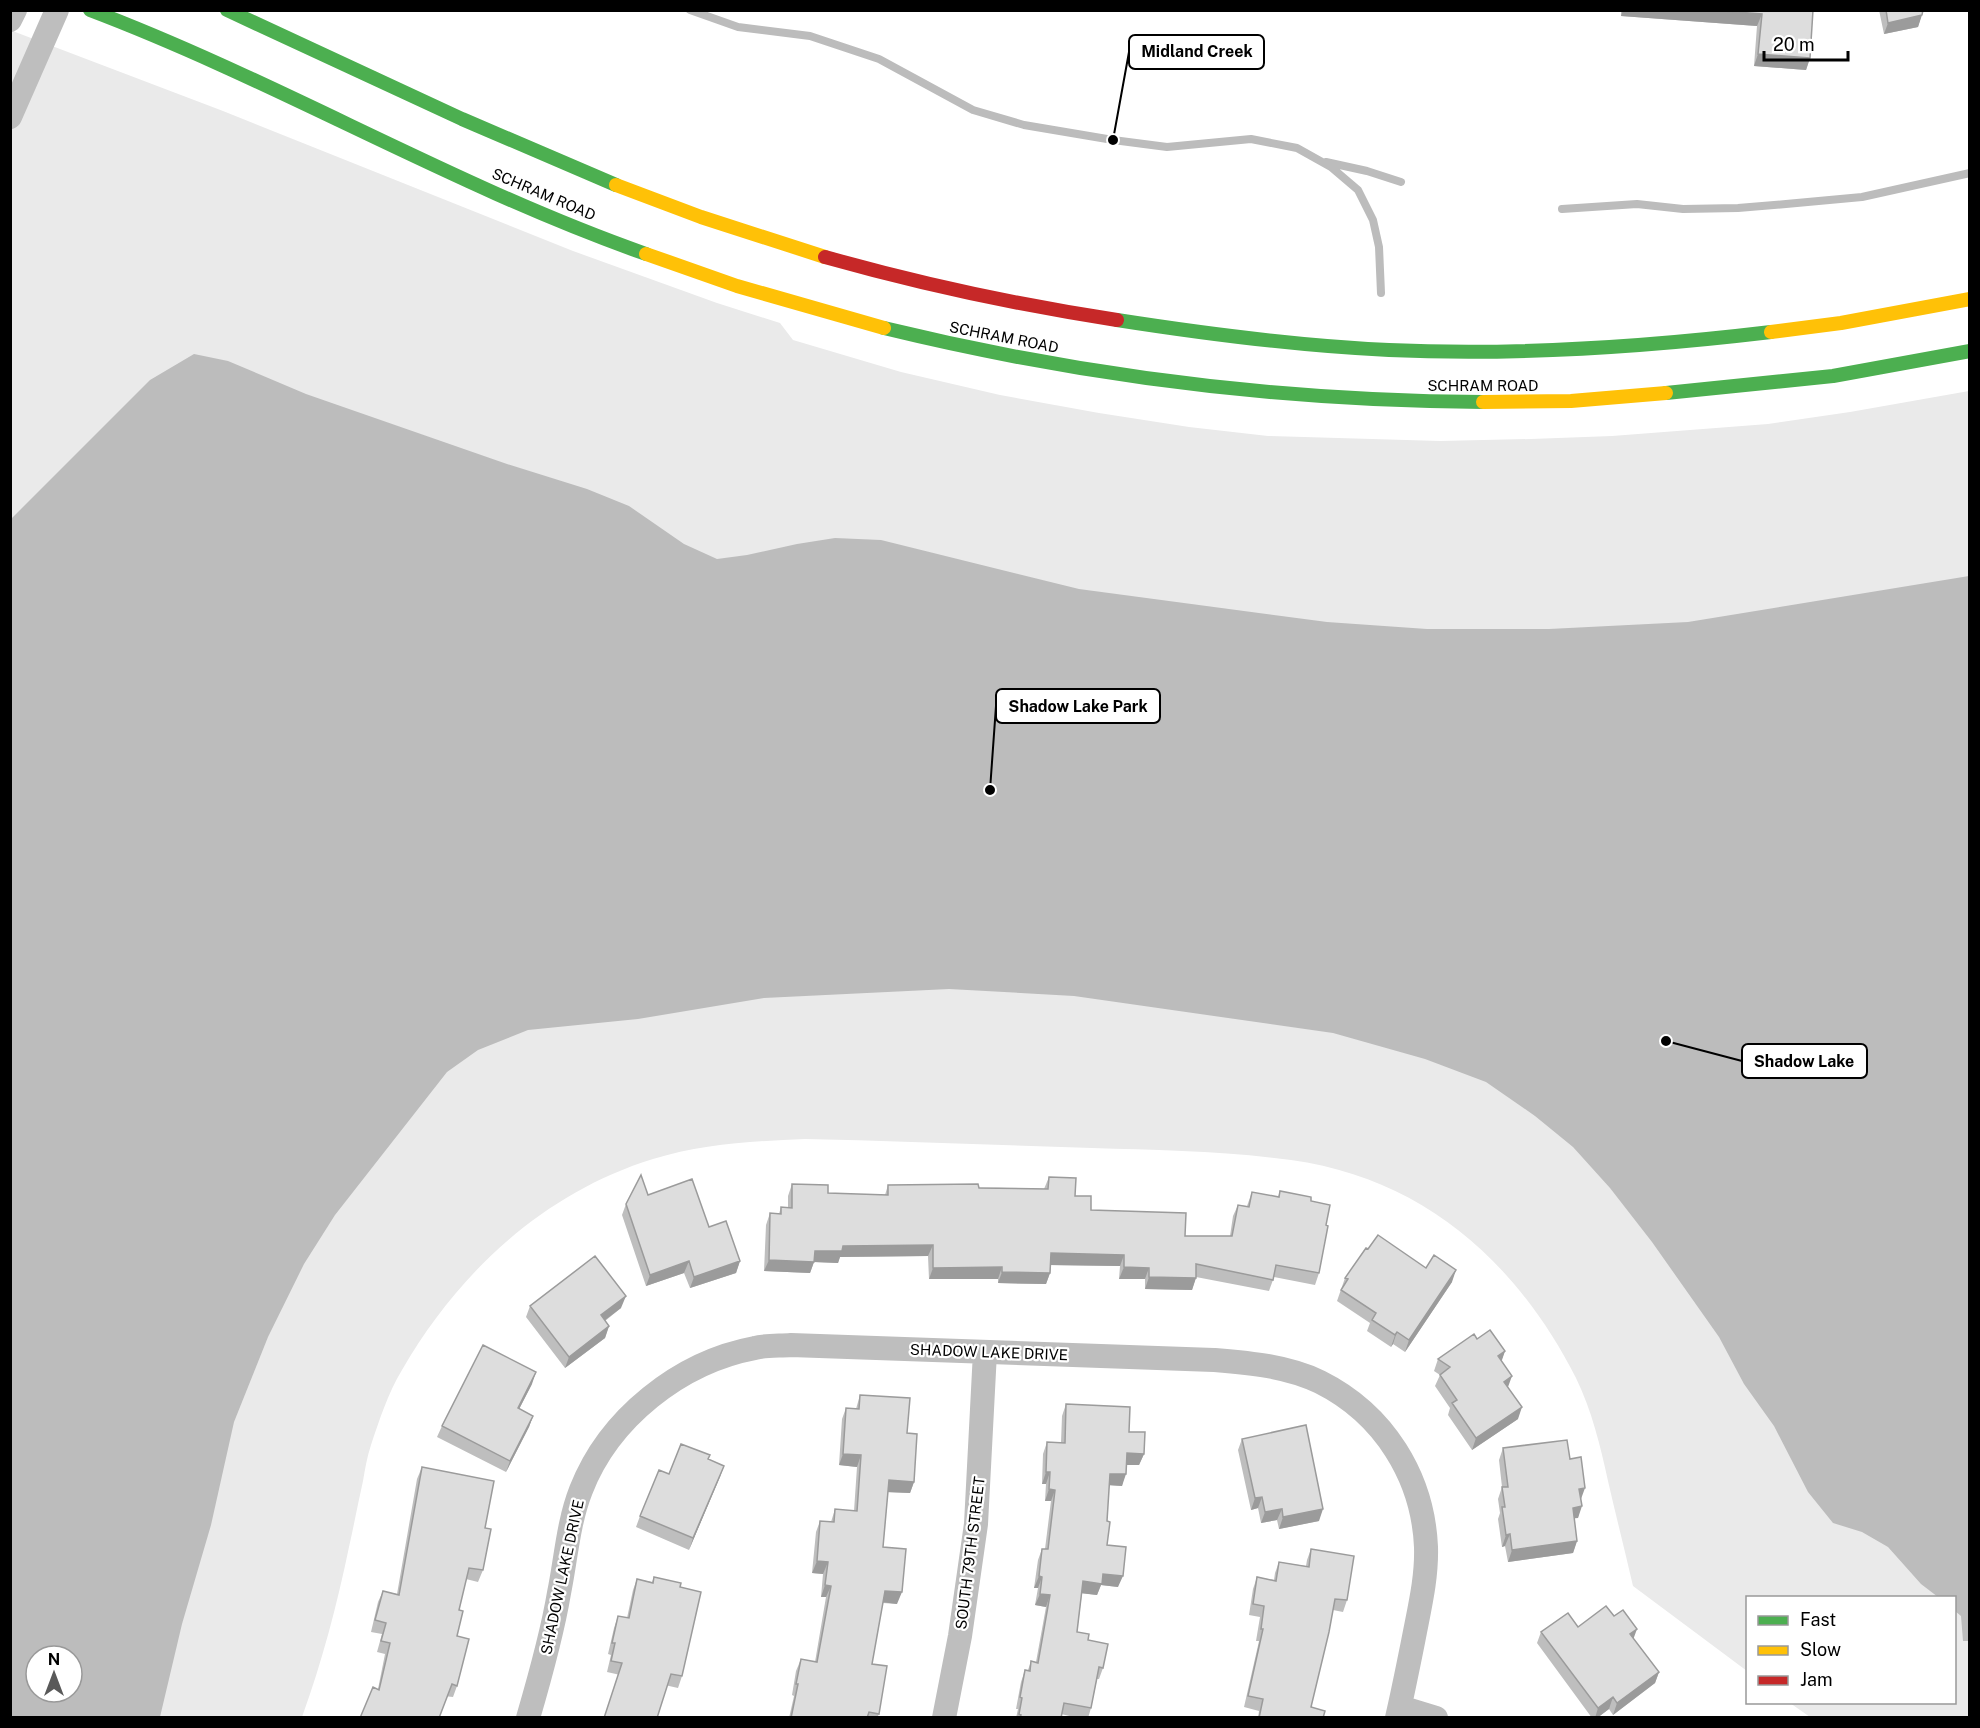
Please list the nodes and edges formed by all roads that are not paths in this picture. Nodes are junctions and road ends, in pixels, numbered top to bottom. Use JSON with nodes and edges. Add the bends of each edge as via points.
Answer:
{"nodes":[{"id":1,"x":15,"y":10,"type":"edge"},
{"id":2,"x":57,"y":10,"type":"edge"},
{"id":3,"x":90,"y":10,"type":"edge"},
{"id":4,"x":227,"y":10,"type":"edge"},
{"id":5,"x":10,"y":20,"type":"edge"},
{"id":6,"x":10,"y":117,"type":"edge"},
{"id":7,"x":1970,"y":299,"type":"edge"},
{"id":8,"x":1970,"y":351,"type":"edge"},
{"id":9,"x":985,"y":1352,"type":"junction"},
{"id":10,"x":1399,"y":1712,"type":"edge"},
{"id":11,"x":528,"y":1718,"type":"edge"},
{"id":12,"x":944,"y":1718,"type":"edge"},
{"id":13,"x":1436,"y":1718,"type":"edge"}],
"edges":[{"from":1,"to":5,"type":"street"},
{"from":2,"to":6,"type":"street"},
{"from":3,"to":8,"type":"main road","name":"SCHRAM ROAD","via":[[637,251],[852,321],[1039,361],[1239,391],[1437,403],[1536,402],[1745,386],[1852,373]]},
{"from":4,"to":7,"type":"main road","via":[[466,121],[608,183],[702,218],[861,268],[1041,309],[1233,337],[1419,351],[1580,347],[1767,333]]},
{"from":9,"to":10,"type":"street","name":"SHADOW LAKE DRIVE","via":[[1256,1364],[1320,1382],[1355,1404],[1380,1428],[1400,1457],[1415,1486],[1424,1518],[1425,1576]]},
{"from":9,"to":11,"type":"street","name":"SHADOW LAKE DRIVE","via":[[757,1347],[699,1366],[650,1397],[626,1419],[581,1490]]},
{"from":9,"to":12,"type":"street","name":"SOUTH 79TH STREET","via":[[976,1524]]},
{"from":10,"to":13,"type":"street"}]}
